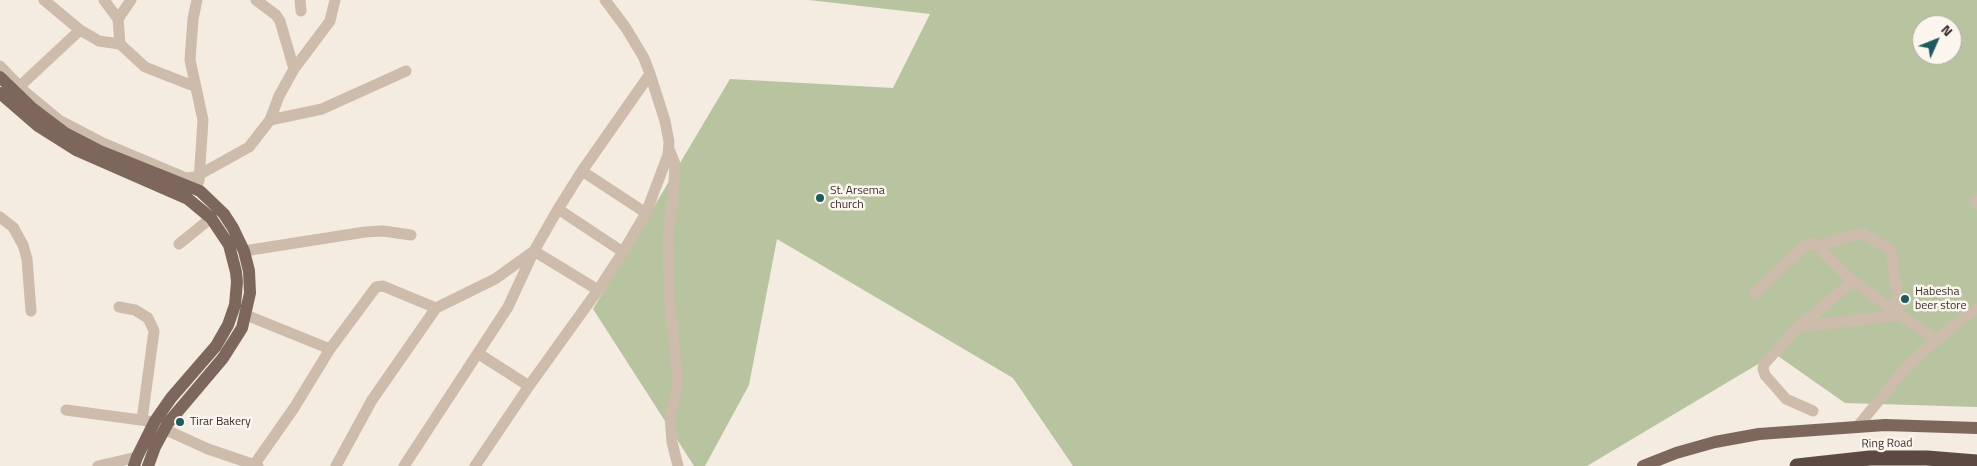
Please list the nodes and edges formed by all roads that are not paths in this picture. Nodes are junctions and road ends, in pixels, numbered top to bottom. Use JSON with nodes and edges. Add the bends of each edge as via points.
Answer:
{"nodes":[{"id":1,"x":44,"y":0,"type":"edge"},
{"id":2,"x":104,"y":0,"type":"edge"},
{"id":3,"x":131,"y":0,"type":"edge"},
{"id":4,"x":197,"y":0,"type":"edge"},
{"id":5,"x":256,"y":0,"type":"edge"},
{"id":6,"x":335,"y":0,"type":"edge"},
{"id":7,"x":605,"y":0,"type":"edge"},
{"id":8,"x":118,"y":19,"type":"junction"},
{"id":9,"x":80,"y":30,"type":"junction"},
{"id":10,"x":120,"y":44,"type":"junction"},
{"id":11,"x":0,"y":66,"type":"edge"},
{"id":12,"x":294,"y":69,"type":"junction"},
{"id":13,"x":406,"y":71,"type":"dead end"},
{"id":14,"x":650,"y":74,"type":"junction"},
{"id":15,"x":0,"y":77,"type":"edge"},
{"id":16,"x":19,"y":87,"type":"junction"},
{"id":17,"x":196,"y":87,"type":"junction"},
{"id":18,"x":0,"y":92,"type":"edge"},
{"id":19,"x":270,"y":120,"type":"junction"},
{"id":20,"x":668,"y":149,"type":"junction"},
{"id":21,"x":582,"y":171,"type":"junction"},
{"id":22,"x":199,"y":175,"type":"junction"},
{"id":23,"x":186,"y":178,"type":"junction"},
{"id":24,"x":198,"y":190,"type":"junction"},
{"id":25,"x":558,"y":209,"type":"junction"},
{"id":26,"x":646,"y":213,"type":"junction"},
{"id":27,"x":0,"y":216,"type":"edge"},
{"id":28,"x":217,"y":218,"type":"junction"},
{"id":29,"x":411,"y":235,"type":"dead end"},
{"id":30,"x":179,"y":244,"type":"dead end"},
{"id":31,"x":1821,"y":246,"type":"junction"},
{"id":32,"x":244,"y":251,"type":"junction"},
{"id":33,"x":534,"y":251,"type":"junction"},
{"id":34,"x":623,"y":252,"type":"junction"},
{"id":35,"x":1853,"y":281,"type":"junction"},
{"id":36,"x":598,"y":290,"type":"junction"},
{"id":37,"x":1754,"y":294,"type":"dead end"},
{"id":38,"x":119,"y":307,"type":"dead end"},
{"id":39,"x":436,"y":308,"type":"junction"},
{"id":40,"x":1977,"y":308,"type":"edge"},
{"id":41,"x":31,"y":310,"type":"dead end"},
{"id":42,"x":246,"y":315,"type":"junction"},
{"id":43,"x":1900,"y":315,"type":"junction"},
{"id":44,"x":1798,"y":327,"type":"junction"},
{"id":45,"x":1936,"y":340,"type":"junction"},
{"id":46,"x":330,"y":348,"type":"junction"},
{"id":47,"x":478,"y":354,"type":"junction"},
{"id":48,"x":529,"y":386,"type":"junction"},
{"id":49,"x":66,"y":410,"type":"dead end"},
{"id":50,"x":1813,"y":411,"type":"dead end"},
{"id":51,"x":154,"y":423,"type":"junction"},
{"id":52,"x":1858,"y":426,"type":"junction"},
{"id":53,"x":1977,"y":428,"type":"edge"},
{"id":54,"x":136,"y":461,"type":"edge"},
{"id":55,"x":1977,"y":462,"type":"edge"},
{"id":56,"x":98,"y":466,"type":"edge"},
{"id":57,"x":148,"y":466,"type":"edge"},
{"id":58,"x":256,"y":466,"type":"edge"},
{"id":59,"x":336,"y":466,"type":"edge"},
{"id":60,"x":404,"y":466,"type":"edge"},
{"id":61,"x":475,"y":466,"type":"edge"},
{"id":62,"x":678,"y":466,"type":"edge"},
{"id":63,"x":1643,"y":466,"type":"edge"},
{"id":64,"x":1797,"y":466,"type":"edge"}],
"edges":[{"from":1,"to":9,"type":"street"},
{"from":2,"to":8,"type":"street"},
{"from":3,"to":8,"type":"street"},
{"from":4,"to":17,"type":"street","via":[[190,50]]},
{"from":5,"to":12,"type":"street","via":[[280,21]]},
{"from":6,"to":12,"type":"street","via":[[330,21]]},
{"from":7,"to":14,"type":"street","via":[[626,28]]},
{"from":8,"to":10,"type":"street"},
{"from":9,"to":10,"type":"street","via":[[102,43]]},
{"from":9,"to":16,"type":"street"},
{"from":10,"to":17,"type":"street","via":[[145,67]]},
{"from":11,"to":16,"type":"street"},
{"from":12,"to":19,"type":"street"},
{"from":13,"to":19,"type":"street","via":[[322,109]]},
{"from":14,"to":20,"type":"street","via":[[665,121]]},
{"from":14,"to":21,"type":"street"},
{"from":15,"to":24,"type":"main road","via":[[32,108],[65,133],[100,151]]},
{"from":16,"to":23,"type":"street","via":[[77,131]]},
{"from":17,"to":22,"type":"street","via":[[203,128]]},
{"from":18,"to":28,"type":"main road","via":[[60,141],[94,159],[188,198]]},
{"from":19,"to":22,"type":"street","via":[[244,151]]},
{"from":20,"to":26,"type":"street"},
{"from":20,"to":62,"type":"street","via":[[675,164],[668,236],[669,294],[678,385],[670,416]]},
{"from":21,"to":25,"type":"street"},
{"from":21,"to":26,"type":"street"},
{"from":22,"to":23,"type":"street"},
{"from":22,"to":24,"type":"street"},
{"from":23,"to":24,"type":"street"},
{"from":24,"to":28,"type":"main road"},
{"from":25,"to":33,"type":"street"},
{"from":25,"to":34,"type":"street"},
{"from":26,"to":34,"type":"street"},
{"from":27,"to":41,"type":"street","via":[[13,227],[24,245]]},
{"from":28,"to":30,"type":"street"},
{"from":28,"to":32,"type":"main road"},
{"from":28,"to":51,"type":"main road","via":[[236,272],[237,294],[233,314],[216,346]]},
{"from":29,"to":32,"type":"street","via":[[366,232]]},
{"from":31,"to":35,"type":"street","via":[[1822,251]]},
{"from":31,"to":37,"type":"street","via":[[1805,245]]},
{"from":31,"to":43,"type":"street","via":[[1862,233],[1891,250]]},
{"from":32,"to":42,"type":"main road","via":[[250,283]]},
{"from":33,"to":36,"type":"street"},
{"from":33,"to":39,"type":"street","via":[[495,279]]},
{"from":33,"to":47,"type":"street","via":[[508,307]]},
{"from":34,"to":36,"type":"street"},
{"from":35,"to":43,"type":"street"},
{"from":35,"to":44,"type":"street"},
{"from":36,"to":48,"type":"street"},
{"from":38,"to":51,"type":"street","via":[[136,310],[153,326]]},
{"from":39,"to":46,"type":"street","via":[[378,286]]},
{"from":39,"to":59,"type":"street","via":[[372,400]]},
{"from":40,"to":45,"type":"street"},
{"from":42,"to":46,"type":"street"},
{"from":42,"to":51,"type":"main road","via":[[232,346],[176,412]]},
{"from":43,"to":44,"type":"street"},
{"from":43,"to":45,"type":"street"},
{"from":44,"to":50,"type":"street","via":[[1763,369],[1786,399]]},
{"from":45,"to":52,"type":"street","via":[[1907,366]]},
{"from":46,"to":58,"type":"street"},
{"from":47,"to":48,"type":"street"},
{"from":47,"to":60,"type":"street"},
{"from":48,"to":61,"type":"street"},
{"from":49,"to":51,"type":"street"},
{"from":51,"to":54,"type":"main road"},
{"from":51,"to":57,"type":"main road","via":[[155,447]]},
{"from":51,"to":58,"type":"street","via":[[208,449]]},
{"from":52,"to":53,"type":"main road"},
{"from":52,"to":63,"type":"main road","via":[[1741,437],[1697,447]]},
{"from":54,"to":56,"type":"street"},
{"from":55,"to":64,"type":"highway","name":"Ring Road","via":[[1870,458]]}]}
